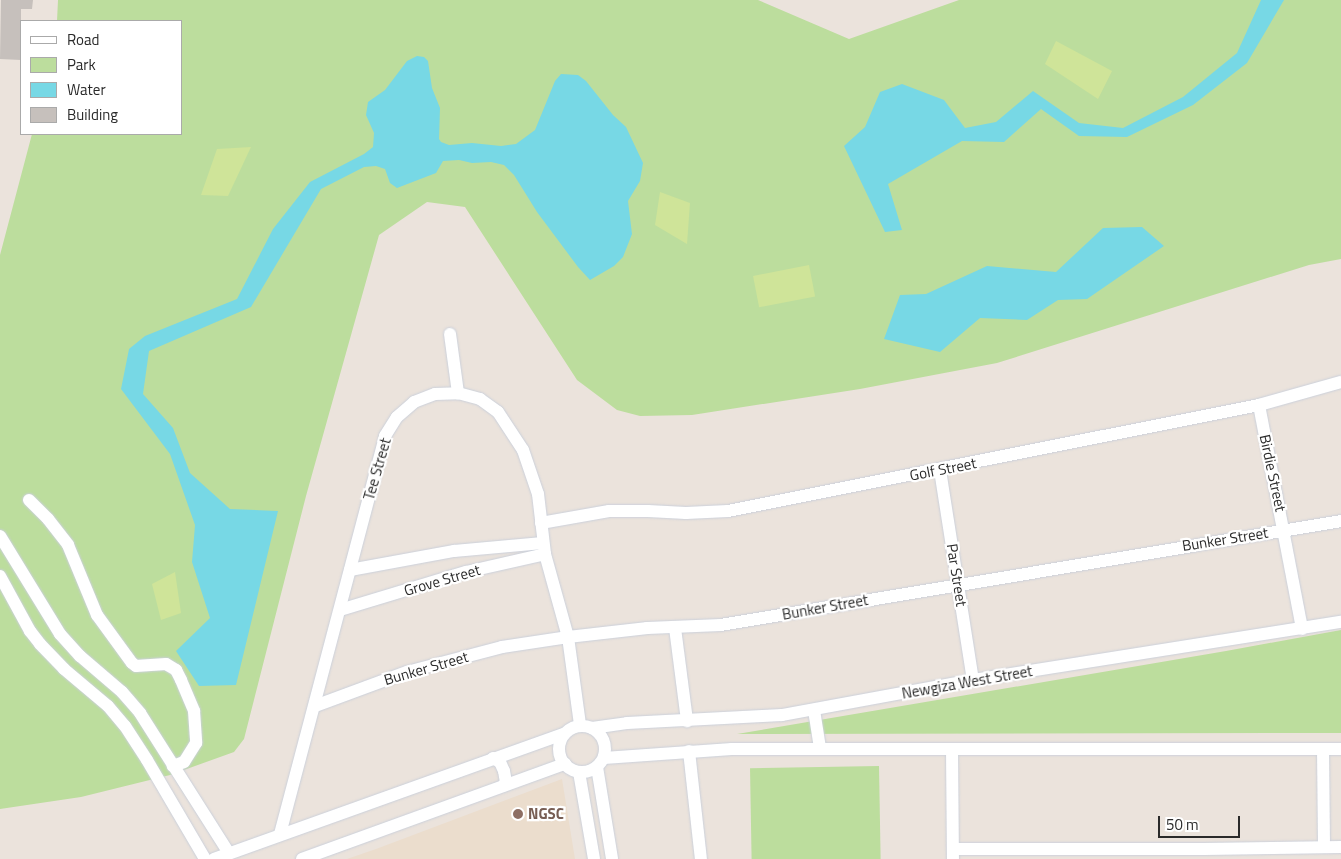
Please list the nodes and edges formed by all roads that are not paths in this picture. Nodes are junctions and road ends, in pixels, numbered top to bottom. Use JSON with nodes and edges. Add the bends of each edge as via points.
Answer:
{"nodes":[{"id":1,"x":450,"y":334,"type":"dead end"},
{"id":2,"x":1341,"y":382,"type":"edge"},
{"id":3,"x":458,"y":393,"type":"junction"},
{"id":4,"x":1259,"y":405,"type":"junction"},
{"id":5,"x":940,"y":470,"type":"junction"},
{"id":6,"x":29,"y":500,"type":"dead end"},
{"id":7,"x":1341,"y":521,"type":"edge"},
{"id":8,"x":541,"y":523,"type":"junction"},
{"id":9,"x":1284,"y":530,"type":"junction"},
{"id":10,"x":2,"y":543,"type":"edge"},
{"id":11,"x":544,"y":548,"type":"junction"},
{"id":12,"x":350,"y":570,"type":"junction"},
{"id":13,"x":0,"y":576,"type":"edge"},
{"id":14,"x":958,"y":584,"type":"junction"},
{"id":15,"x":340,"y":610,"type":"junction"},
{"id":16,"x":1341,"y":622,"type":"edge"},
{"id":17,"x":675,"y":628,"type":"junction"},
{"id":18,"x":1302,"y":629,"type":"junction"},
{"id":19,"x":568,"y":637,"type":"junction"},
{"id":20,"x":974,"y":680,"type":"junction"},
{"id":21,"x":314,"y":706,"type":"junction"},
{"id":22,"x":814,"y":710,"type":"junction"},
{"id":23,"x":687,"y":721,"type":"junction"},
{"id":24,"x":586,"y":727,"type":"junction"},
{"id":25,"x":564,"y":734,"type":"junction"},
{"id":26,"x":820,"y":749,"type":"junction"},
{"id":27,"x":952,"y":749,"type":"junction"},
{"id":28,"x":1322,"y":749,"type":"junction"},
{"id":29,"x":1341,"y":749,"type":"edge"},
{"id":30,"x":689,"y":751,"type":"junction"},
{"id":31,"x":493,"y":758,"type":"junction"},
{"id":32,"x":600,"y":762,"type":"junction"},
{"id":33,"x":565,"y":764,"type":"junction"},
{"id":34,"x":173,"y":766,"type":"junction"},
{"id":35,"x":579,"y":772,"type":"junction"},
{"id":36,"x":503,"y":786,"type":"junction"},
{"id":37,"x":602,"y":805,"type":"junction"},
{"id":38,"x":586,"y":808,"type":"junction"},
{"id":39,"x":280,"y":834,"type":"junction"},
{"id":40,"x":1324,"y":846,"type":"junction"},
{"id":41,"x":1341,"y":847,"type":"edge"},
{"id":42,"x":229,"y":853,"type":"junction"},
{"id":43,"x":953,"y":854,"type":"edge"},
{"id":44,"x":205,"y":859,"type":"edge"},
{"id":45,"x":214,"y":859,"type":"edge"},
{"id":46,"x":302,"y":859,"type":"edge"},
{"id":47,"x":594,"y":859,"type":"edge"},
{"id":48,"x":612,"y":859,"type":"edge"},
{"id":49,"x":700,"y":859,"type":"edge"}],
"edges":[{"from":1,"to":3,"type":"street"},
{"from":2,"to":4,"type":"street","name":"Golf Street"},
{"from":3,"to":8,"type":"street","name":"Tee Street","via":[[480,399],[498,412],[512,430],[531,470]]},
{"from":3,"to":12,"type":"street","name":"Tee Street","via":[[435,394],[414,402],[397,417],[385,436]]},
{"from":4,"to":5,"type":"street","name":"Golf Street"},
{"from":4,"to":9,"type":"street","name":"Birdie Street"},
{"from":5,"to":8,"type":"street","name":"Golf Street","via":[[728,511],[609,511]]},
{"from":5,"to":14,"type":"street","name":"Par Street"},
{"from":6,"to":34,"type":"street","via":[[68,545],[97,616],[132,663],[136,666],[166,664],[176,670],[194,711],[196,743],[184,762]]},
{"from":7,"to":9,"type":"street","name":"Bunker Street"},
{"from":8,"to":11,"type":"street","name":"Tee Street"},
{"from":9,"to":14,"type":"street","name":"Bunker Street"},
{"from":9,"to":18,"type":"street","name":"Birdie Street"},
{"from":10,"to":34,"type":"street","via":[[60,634],[131,702]]},
{"from":11,"to":12,"type":"street","name":"Grove Street","via":[[454,551]]},
{"from":11,"to":15,"type":"street","name":"Grove Street"},
{"from":11,"to":19,"type":"street","name":"Tee Street"},
{"from":12,"to":15,"type":"street","name":"Tee Street"},
{"from":13,"to":44,"type":"street","via":[[40,644],[108,706],[125,726]]},
{"from":14,"to":17,"type":"street","name":"Bunker Street","via":[[721,625]]},
{"from":14,"to":20,"type":"street","name":"Par Street"},
{"from":15,"to":21,"type":"street","name":"Tee Street"},
{"from":16,"to":18,"type":"street","name":"Newgiza West Street"},
{"from":17,"to":19,"type":"street","name":"Bunker Street"},
{"from":17,"to":23,"type":"street"},
{"from":18,"to":20,"type":"street","name":"Newgiza West Street"},
{"from":19,"to":21,"type":"street","name":"Bunker Street","via":[[454,658]]},
{"from":19,"to":24,"type":"street","name":"Tee Street"},
{"from":20,"to":22,"type":"street","name":"Newgiza West Street"},
{"from":21,"to":39,"type":"street","name":"Tee Street"},
{"from":22,"to":23,"type":"street","name":"Newgiza West Street"},
{"from":22,"to":26,"type":"street"},
{"from":23,"to":24,"type":"street","name":"Newgiza West Street"},
{"from":24,"to":25,"type":"street","via":[[568,730]]},
{"from":24,"to":32,"type":"street","via":[[602,737],[605,751]]},
{"from":25,"to":31,"type":"street"},
{"from":25,"to":33,"type":"street","via":[[559,753]]},
{"from":26,"to":27,"type":"street"},
{"from":26,"to":30,"type":"street"},
{"from":27,"to":28,"type":"street"},
{"from":27,"to":43,"type":"street"},
{"from":28,"to":29,"type":"street"},
{"from":28,"to":40,"type":"street"},
{"from":30,"to":32,"type":"street"},
{"from":30,"to":49,"type":"street"},
{"from":31,"to":36,"type":"street","via":[[500,762],[504,772],[506,782]]},
{"from":31,"to":39,"type":"street"},
{"from":32,"to":35,"type":"street","via":[[589,771]]},
{"from":32,"to":37,"type":"street"},
{"from":33,"to":35,"type":"street"},
{"from":33,"to":36,"type":"street"},
{"from":34,"to":42,"type":"street"},
{"from":35,"to":38,"type":"street"},
{"from":36,"to":46,"type":"street"},
{"from":37,"to":38,"type":"street"},
{"from":37,"to":48,"type":"street"},
{"from":38,"to":47,"type":"street"},
{"from":39,"to":42,"type":"street"},
{"from":40,"to":41,"type":"street"},
{"from":40,"to":43,"type":"street"},
{"from":42,"to":45,"type":"street"}]}
